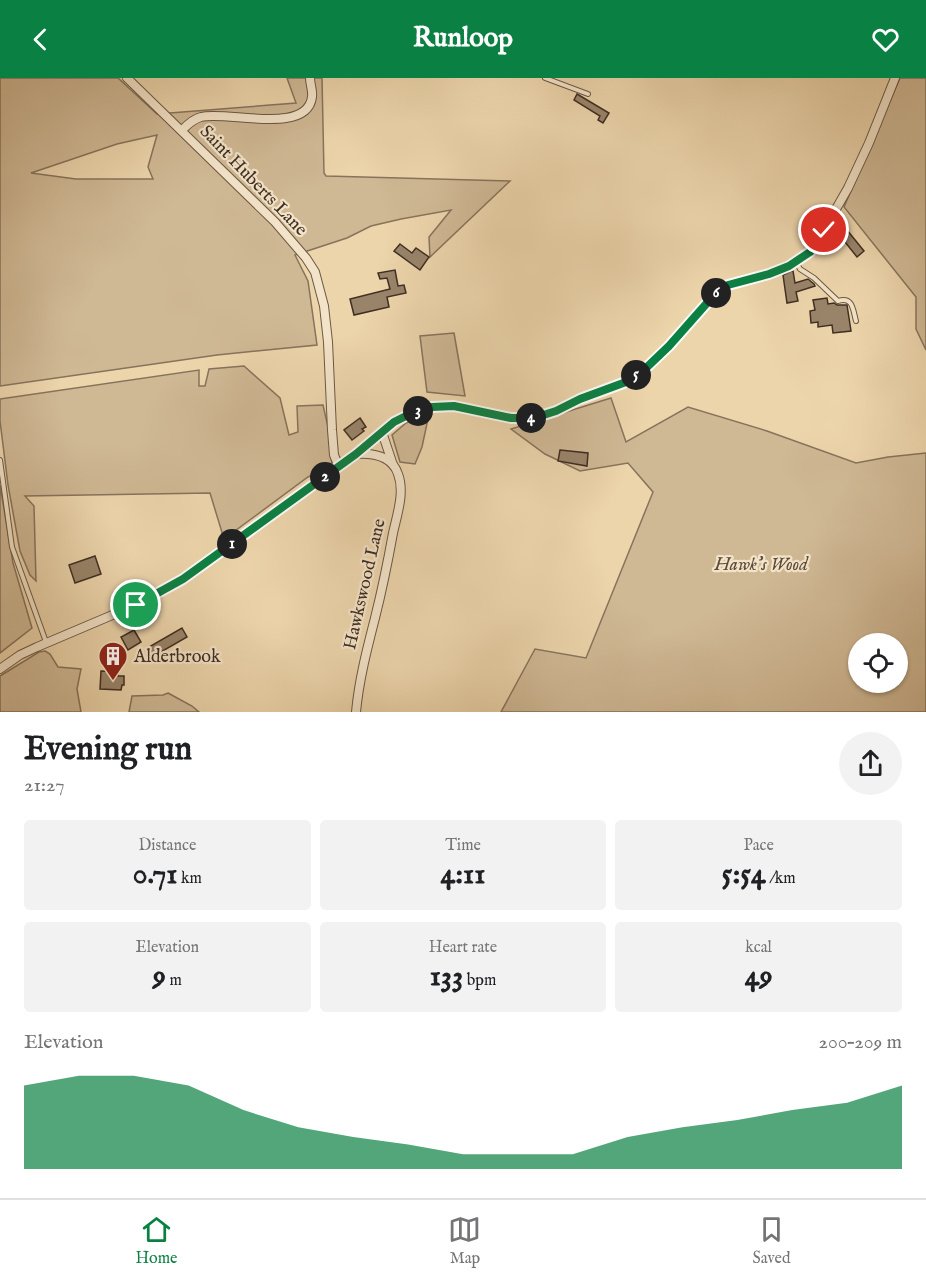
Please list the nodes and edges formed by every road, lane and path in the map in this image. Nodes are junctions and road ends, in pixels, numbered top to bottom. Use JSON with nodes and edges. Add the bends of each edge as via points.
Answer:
{"nodes":[{"id":1,"x":127,"y":78,"type":"edge"},
{"id":2,"x":310,"y":78,"type":"edge"},
{"id":3,"x":545,"y":78,"type":"edge"},
{"id":4,"x":895,"y":78,"type":"edge"},
{"id":5,"x":560,"y":81,"type":"edge"},
{"id":6,"x":588,"y":94,"type":"dead end"},
{"id":7,"x":182,"y":130,"type":"junction"},
{"id":8,"x":795,"y":261,"type":"junction"},
{"id":9,"x":856,"y":321,"type":"dead end"},
{"id":10,"x":382,"y":432,"type":"junction"},
{"id":11,"x":356,"y":454,"type":"junction"},
{"id":12,"x":0,"y":460,"type":"edge"},
{"id":13,"x":393,"y":465,"type":"junction"},
{"id":14,"x":339,"y":467,"type":"junction"},
{"id":15,"x":47,"y":642,"type":"junction"},
{"id":16,"x":0,"y":669,"type":"edge"},
{"id":17,"x":356,"y":712,"type":"edge"}],
"edges":[{"from":1,"to":7,"type":"street","name":"Saint Huberts Lane"},
{"from":2,"to":7,"type":"street","via":[[310,102],[294,117],[200,117]]},
{"from":3,"to":5,"type":"lane"},
{"from":4,"to":8,"type":"street","via":[[848,188],[810,252]]},
{"from":5,"to":6,"type":"lane"},
{"from":7,"to":14,"type":"street","name":"Saint Huberts Lane","via":[[275,222],[315,272],[324,306],[334,455]]},
{"from":8,"to":9,"type":"lane","via":[[837,301],[849,302]]},
{"from":8,"to":10,"type":"street","via":[[769,274],[728,285],[645,369],[626,382],[556,411],[534,418],[511,418],[454,406],[432,407],[394,422]]},
{"from":10,"to":11,"type":"street"},
{"from":10,"to":13,"type":"street","name":"Hawkswood Lane"},
{"from":11,"to":13,"type":"street","via":[[380,456]]},
{"from":11,"to":14,"type":"street"},
{"from":12,"to":15,"type":"lane","via":[[12,547]]},
{"from":13,"to":17,"type":"street","name":"Hawkswood Lane","via":[[400,480],[399,503]]},
{"from":14,"to":15,"type":"street","via":[[183,579],[136,605]]},
{"from":15,"to":16,"type":"street"}]}
